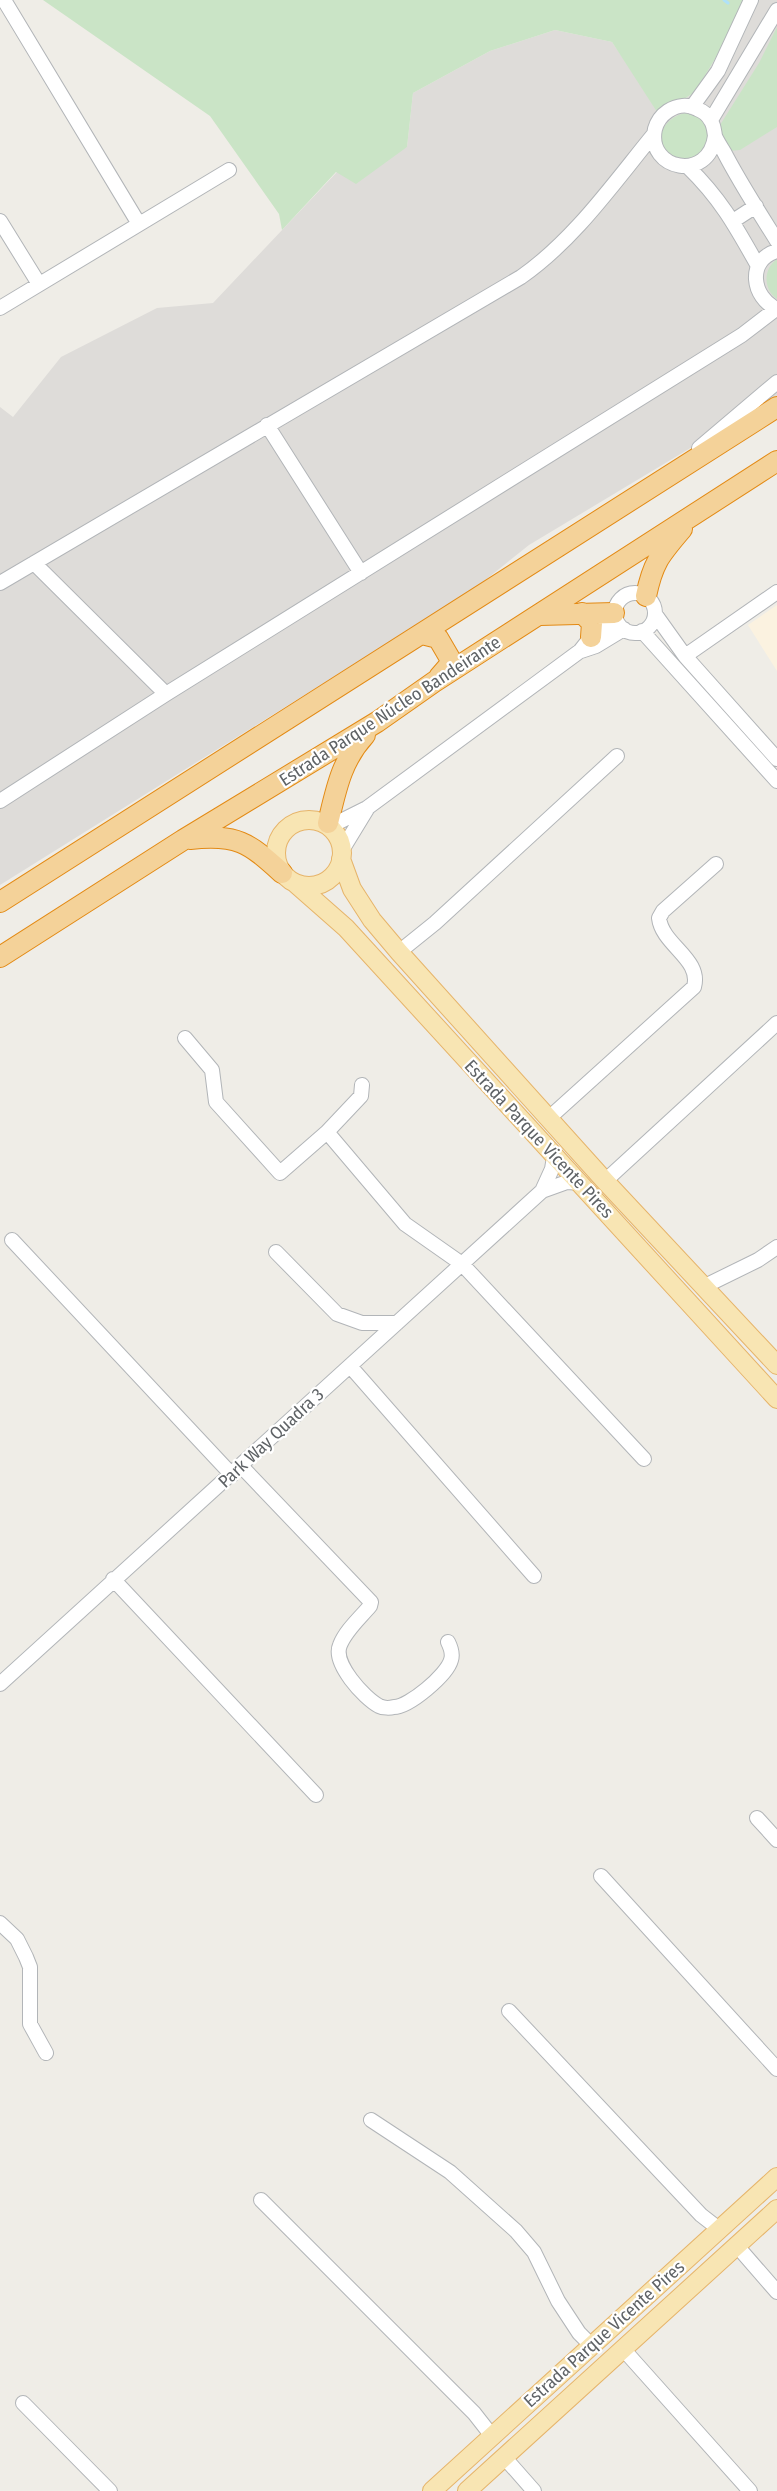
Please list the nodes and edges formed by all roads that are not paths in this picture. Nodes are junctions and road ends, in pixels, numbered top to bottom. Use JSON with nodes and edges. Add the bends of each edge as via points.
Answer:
{"nodes":[{"id":1,"x":4,"y":0,"type":"edge"},
{"id":2,"x":751,"y":0,"type":"edge"},
{"id":3,"x":777,"y":10,"type":"edge"},
{"id":4,"x":692,"y":107,"type":"junction"},
{"id":5,"x":711,"y":120,"type":"junction"},
{"id":6,"x":654,"y":134,"type":"junction"},
{"id":7,"x":715,"y":136,"type":"junction"},
{"id":8,"x":688,"y":167,"type":"junction"},
{"id":9,"x":229,"y":170,"type":"dead end"},
{"id":10,"x":756,"y":206,"type":"junction"},
{"id":11,"x":0,"y":221,"type":"edge"},
{"id":12,"x":733,"y":221,"type":"junction"},
{"id":13,"x":139,"y":224,"type":"junction"},
{"id":14,"x":777,"y":241,"type":"edge"},
{"id":15,"x":777,"y":251,"type":"edge"},
{"id":16,"x":758,"y":266,"type":"junction"},
{"id":17,"x":39,"y":284,"type":"junction"},
{"id":18,"x":0,"y":308,"type":"edge"},
{"id":19,"x":777,"y":309,"type":"edge"},
{"id":20,"x":777,"y":382,"type":"edge"},
{"id":21,"x":777,"y":407,"type":"edge"},
{"id":22,"x":267,"y":425,"type":"junction"},
{"id":23,"x":777,"y":461,"type":"edge"},
{"id":24,"x":663,"y":480,"type":"junction"},
{"id":25,"x":699,"y":510,"type":"junction"},
{"id":26,"x":34,"y":563,"type":"junction"},
{"id":27,"x":361,"y":573,"type":"junction"},
{"id":28,"x":0,"y":583,"type":"edge"},
{"id":29,"x":777,"y":592,"type":"edge"},
{"id":30,"x":651,"y":605,"type":"junction"},
{"id":31,"x":582,"y":613,"type":"junction"},
{"id":32,"x":538,"y":616,"type":"junction"},
{"id":33,"x":618,"y":621,"type":"junction"},
{"id":34,"x":642,"y":632,"type":"junction"},
{"id":35,"x":422,"y":634,"type":"junction"},
{"id":36,"x":586,"y":644,"type":"junction"},
{"id":37,"x":685,"y":656,"type":"junction"},
{"id":38,"x":434,"y":682,"type":"junction"},
{"id":39,"x":166,"y":694,"type":"junction"},
{"id":40,"x":377,"y":722,"type":"junction"},
{"id":41,"x":617,"y":756,"type":"dead end"},
{"id":42,"x":777,"y":759,"type":"edge"},
{"id":43,"x":777,"y":781,"type":"edge"},
{"id":44,"x":0,"y":800,"type":"edge"},
{"id":45,"x":367,"y":808,"type":"junction"},
{"id":46,"x":330,"y":825,"type":"junction"},
{"id":47,"x":183,"y":840,"type":"junction"},
{"id":48,"x":341,"y":854,"type":"junction"},
{"id":49,"x":716,"y":864,"type":"dead end"},
{"id":50,"x":289,"y":878,"type":"junction"},
{"id":51,"x":0,"y":902,"type":"edge"},
{"id":52,"x":399,"y":952,"type":"junction"},
{"id":53,"x":0,"y":956,"type":"edge"},
{"id":54,"x":777,"y":1023,"type":"edge"},
{"id":55,"x":185,"y":1038,"type":"dead end"},
{"id":56,"x":362,"y":1085,"type":"dead end"},
{"id":57,"x":549,"y":1118,"type":"junction"},
{"id":58,"x":327,"y":1132,"type":"junction"},
{"id":59,"x":554,"y":1157,"type":"junction"},
{"id":60,"x":605,"y":1181,"type":"junction"},
{"id":61,"x":581,"y":1183,"type":"junction"},
{"id":62,"x":542,"y":1191,"type":"junction"},
{"id":63,"x":12,"y":1240,"type":"dead end"},
{"id":64,"x":777,"y":1247,"type":"edge"},
{"id":65,"x":276,"y":1252,"type":"dead end"},
{"id":66,"x":462,"y":1264,"type":"junction"},
{"id":67,"x":705,"y":1286,"type":"junction"},
{"id":68,"x":397,"y":1323,"type":"junction"},
{"id":69,"x":777,"y":1364,"type":"edge"},
{"id":70,"x":350,"y":1366,"type":"junction"},
{"id":71,"x":774,"y":1391,"type":"edge"},
{"id":72,"x":644,"y":1459,"type":"dead end"},
{"id":73,"x":236,"y":1470,"type":"junction"},
{"id":74,"x":534,"y":1576,"type":"dead end"},
{"id":75,"x":113,"y":1579,"type":"junction"},
{"id":76,"x":448,"y":1642,"type":"dead end"},
{"id":77,"x":3,"y":1678,"type":"edge"},
{"id":78,"x":316,"y":1795,"type":"dead end"},
{"id":79,"x":756,"y":1818,"type":"dead end"},
{"id":80,"x":777,"y":1840,"type":"edge"},
{"id":81,"x":601,"y":1876,"type":"dead end"},
{"id":82,"x":0,"y":1923,"type":"edge"},
{"id":83,"x":509,"y":2011,"type":"dead end"},
{"id":84,"x":46,"y":2053,"type":"dead end"},
{"id":85,"x":777,"y":2068,"type":"edge"},
{"id":86,"x":371,"y":2120,"type":"dead end"},
{"id":87,"x":777,"y":2177,"type":"edge"},
{"id":88,"x":261,"y":2200,"type":"dead end"},
{"id":89,"x":777,"y":2209,"type":"edge"},
{"id":90,"x":719,"y":2229,"type":"junction"},
{"id":91,"x":737,"y":2246,"type":"junction"},
{"id":92,"x":777,"y":2292,"type":"edge"},
{"id":93,"x":591,"y":2345,"type":"junction"},
{"id":94,"x":624,"y":2350,"type":"junction"},
{"id":95,"x":23,"y":2403,"type":"dead end"},
{"id":96,"x":492,"y":2436,"type":"junction"},
{"id":97,"x":504,"y":2457,"type":"junction"},
{"id":98,"x":110,"y":2491,"type":"edge"},
{"id":99,"x":432,"y":2491,"type":"edge"},
{"id":100,"x":467,"y":2491,"type":"edge"},
{"id":101,"x":534,"y":2491,"type":"edge"},
{"id":102,"x":750,"y":2491,"type":"edge"}],
"edges":[{"from":1,"to":13,"type":"street"},
{"from":2,"to":4,"type":"street","via":[[718,71]]},
{"from":3,"to":5,"type":"street"},
{"from":4,"to":5,"type":"street"},
{"from":4,"to":6,"type":"street","via":[[684,106],[667,112]]},
{"from":5,"to":7,"type":"street"},
{"from":6,"to":8,"type":"street","via":[[655,145],[668,162]]},
{"from":6,"to":22,"type":"street","via":[[544,260],[512,282]]},
{"from":7,"to":8,"type":"street","via":[[711,152],[705,159]]},
{"from":7,"to":10,"type":"street"},
{"from":8,"to":12,"type":"street","via":[[712,190]]},
{"from":9,"to":13,"type":"street"},
{"from":10,"to":12,"type":"street"},
{"from":10,"to":14,"type":"street"},
{"from":11,"to":17,"type":"street"},
{"from":12,"to":16,"type":"street"},
{"from":13,"to":17,"type":"street"},
{"from":15,"to":16,"type":"street","via":[[764,258]]},
{"from":16,"to":19,"type":"street","via":[[757,292],[768,305]]},
{"from":17,"to":18,"type":"street"},
{"from":19,"to":27,"type":"street","via":[[734,340]]},
{"from":20,"to":24,"type":"street"},
{"from":21,"to":24,"type":"highway"},
{"from":22,"to":26,"type":"street"},
{"from":22,"to":27,"type":"street"},
{"from":23,"to":25,"type":"highway","name":"Estrada Parque Núcleo Bandeirante"},
{"from":24,"to":35,"type":"highway"},
{"from":25,"to":30,"type":"highway","via":[[658,556],[652,571]]},
{"from":25,"to":32,"type":"highway","name":"Estrada Parque Núcleo Bandeirante"},
{"from":26,"to":28,"type":"street"},
{"from":26,"to":39,"type":"street"},
{"from":27,"to":39,"type":"street"},
{"from":29,"to":37,"type":"street"},
{"from":30,"to":33,"type":"street","via":[[636,592],[625,595],[617,603]]},
{"from":30,"to":34,"type":"street","via":[[650,625]]},
{"from":30,"to":37,"type":"street"},
{"from":31,"to":32,"type":"highway"},
{"from":31,"to":33,"type":"highway"},
{"from":31,"to":36,"type":"highway","via":[[592,623]]},
{"from":32,"to":38,"type":"highway","name":"Estrada Parque Núcleo Bandeirante"},
{"from":33,"to":34,"type":"street","via":[[629,632]]},
{"from":33,"to":36,"type":"street"},
{"from":34,"to":43,"type":"street"},
{"from":35,"to":38,"type":"highway","via":[[438,638],[452,662]]},
{"from":35,"to":51,"type":"highway"},
{"from":36,"to":45,"type":"street"},
{"from":37,"to":42,"type":"street"},
{"from":38,"to":40,"type":"highway","name":"Estrada Parque Núcleo Bandeirante"},
{"from":39,"to":44,"type":"street"},
{"from":40,"to":46,"type":"highway","via":[[354,747],[343,765]]},
{"from":40,"to":47,"type":"highway","name":"Estrada Parque Núcleo Bandeirante"},
{"from":41,"to":52,"type":"street"},
{"from":45,"to":46,"type":"street"},
{"from":45,"to":48,"type":"street"},
{"from":46,"to":48,"type":"main road","name":"Estrada Parque Vicente Pires","via":[[341,839]]},
{"from":46,"to":50,"type":"main road","via":[[319,820],[303,820],[283,833],[276,857]]},
{"from":47,"to":50,"type":"highway","via":[[212,836],[239,840]]},
{"from":47,"to":53,"type":"highway","name":"Estrada Parque Núcleo Bandeirante"},
{"from":48,"to":50,"type":"main road","via":[[334,874],[321,884],[312,886]]},
{"from":48,"to":52,"type":"main road","name":"Estrada Parque Vicente Pires","via":[[352,889],[372,920]]},
{"from":49,"to":57,"type":"street","via":[[659,918],[664,935],[693,967],[694,986]]},
{"from":50,"to":59,"type":"main road","name":"Estrada Parque Vicente Pires","via":[[346,928]]},
{"from":52,"to":57,"type":"main road","name":"Estrada Parque Vicente Pires"},
{"from":54,"to":60,"type":"street"},
{"from":55,"to":58,"type":"street","via":[[212,1070],[216,1102],[280,1173]]},
{"from":56,"to":58,"type":"street","via":[[360,1096]]},
{"from":57,"to":60,"type":"main road","name":"Estrada Parque Vicente Pires"},
{"from":58,"to":66,"type":"street","via":[[405,1224]]},
{"from":59,"to":61,"type":"main road","name":"Estrada Parque Vicente Pires"},
{"from":59,"to":62,"type":"street","name":"Park Way Quadra 3"},
{"from":60,"to":67,"type":"main road","name":"Estrada Parque Vicente Pires"},
{"from":61,"to":62,"type":"street","name":"Park Way Quadra 3","via":[[567,1182]]},
{"from":61,"to":71,"type":"main road","name":"Estrada Parque Vicente Pires"},
{"from":62,"to":66,"type":"street","name":"Park Way Quadra 3"},
{"from":63,"to":73,"type":"street"},
{"from":64,"to":67,"type":"street"},
{"from":65,"to":68,"type":"street","via":[[337,1314],[362,1323]]},
{"from":66,"to":68,"type":"street","name":"Park Way Quadra 3"},
{"from":66,"to":72,"type":"street"},
{"from":67,"to":69,"type":"main road","name":"Estrada Parque Vicente Pires"},
{"from":68,"to":70,"type":"street","name":"Park Way Quadra 3"},
{"from":70,"to":73,"type":"street","name":"Park Way Quadra 3"},
{"from":70,"to":74,"type":"street"},
{"from":73,"to":75,"type":"street","name":"Park Way Quadra 3"},
{"from":73,"to":76,"type":"street","via":[[370,1602],[339,1645],[338,1652],[354,1684],[368,1698],[381,1707],[395,1708],[407,1704],[445,1672],[452,1650]]},
{"from":75,"to":77,"type":"street","name":"Park Way Quadra 3"},
{"from":75,"to":78,"type":"street"},
{"from":79,"to":80,"type":"street"},
{"from":81,"to":85,"type":"street"},
{"from":82,"to":84,"type":"street","via":[[16,1939],[30,1967],[30,2024]]},
{"from":83,"to":90,"type":"street","via":[[701,2215]]},
{"from":86,"to":93,"type":"street","via":[[450,2172],[516,2231],[534,2252],[558,2300],[579,2333]]},
{"from":87,"to":90,"type":"main road","name":"Estrada Parque Vicente Pires"},
{"from":88,"to":96,"type":"street","via":[[474,2413]]},
{"from":89,"to":91,"type":"main road","name":"Estrada Parque Vicente Pires"},
{"from":90,"to":93,"type":"main road","name":"Estrada Parque Vicente Pires"},
{"from":91,"to":92,"type":"street"},
{"from":91,"to":94,"type":"main road","name":"Estrada Parque Vicente Pires"},
{"from":93,"to":96,"type":"main road","name":"Estrada Parque Vicente Pires"},
{"from":94,"to":97,"type":"main road","name":"Estrada Parque Vicente Pires"},
{"from":94,"to":102,"type":"street"},
{"from":95,"to":98,"type":"street"},
{"from":96,"to":99,"type":"main road","name":"Estrada Parque Vicente Pires"},
{"from":97,"to":100,"type":"main road","name":"Estrada Parque Vicente Pires"},
{"from":97,"to":101,"type":"street"}]}
